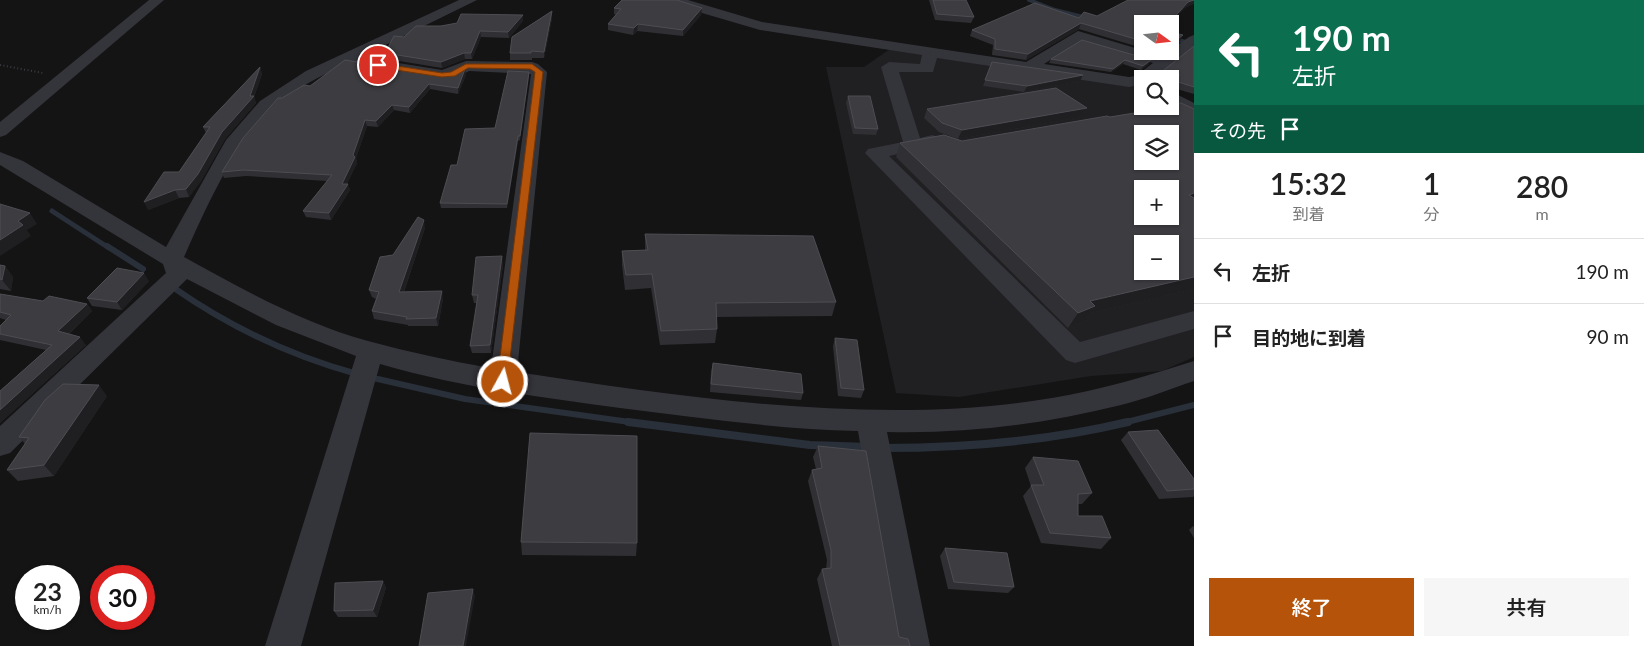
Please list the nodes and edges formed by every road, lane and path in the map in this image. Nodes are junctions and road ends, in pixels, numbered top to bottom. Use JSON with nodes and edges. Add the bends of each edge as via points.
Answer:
{"nodes":[{"id":1,"x":157,"y":0,"type":"edge"},
{"id":2,"x":470,"y":0,"type":"edge"},
{"id":3,"x":673,"y":0,"type":"edge"},
{"id":4,"x":1191,"y":43,"type":"edge"},
{"id":5,"x":930,"y":52,"type":"junction"},
{"id":6,"x":343,"y":60,"type":"junction"},
{"id":7,"x":1165,"y":62,"type":"junction"},
{"id":8,"x":0,"y":65,"type":"edge"},
{"id":9,"x":1029,"y":67,"type":"junction"},
{"id":10,"x":1155,"y":70,"type":"edge"},
{"id":11,"x":66,"y":78,"type":"junction"},
{"id":12,"x":1134,"y":81,"type":"edge"},
{"id":13,"x":1179,"y":101,"type":"edge"},
{"id":14,"x":1179,"y":110,"type":"edge"},
{"id":15,"x":1194,"y":110,"type":"edge"},
{"id":16,"x":1194,"y":120,"type":"edge"},
{"id":17,"x":0,"y":131,"type":"edge"},
{"id":18,"x":948,"y":143,"type":"edge"},
{"id":19,"x":913,"y":146,"type":"junction"},
{"id":20,"x":0,"y":158,"type":"edge"},
{"id":21,"x":172,"y":258,"type":"junction"},
{"id":22,"x":1194,"y":320,"type":"edge"},
{"id":23,"x":366,"y":367,"type":"junction"},
{"id":24,"x":1194,"y":372,"type":"edge"},
{"id":25,"x":503,"y":382,"type":"junction"},
{"id":26,"x":874,"y":439,"type":"junction"},
{"id":27,"x":0,"y":444,"type":"edge"},
{"id":28,"x":283,"y":646,"type":"edge"},
{"id":29,"x":912,"y":646,"type":"edge"}],
"edges":[{"from":1,"to":11,"type":"street"},
{"from":2,"to":6,"type":"street"},
{"from":3,"to":5,"type":"street","via":[[760,26]]},
{"from":4,"to":7,"type":"street"},
{"from":5,"to":9,"type":"street"},
{"from":5,"to":19,"type":"street","via":[[927,69],[889,66]]},
{"from":6,"to":21,"type":"street","via":[[312,74],[266,105],[235,140]]},
{"from":6,"to":25,"type":"street","via":[[442,75],[452,74],[466,66],[532,67],[539,72]]},
{"from":7,"to":9,"type":"street","via":[[1078,36]]},
{"from":7,"to":10,"type":"street"},
{"from":8,"to":11,"type":"path"},
{"from":9,"to":12,"type":"street"},
{"from":11,"to":17,"type":"street"},
{"from":13,"to":15,"type":"street"},
{"from":14,"to":16,"type":"street"},
{"from":18,"to":19,"type":"street","via":[[940,140]]},
{"from":19,"to":22,"type":"street","via":[[875,153],[1075,353]]},
{"from":20,"to":21,"type":"street"},
{"from":21,"to":23,"type":"street","via":[[233,294],[292,322]]},
{"from":21,"to":27,"type":"street","via":[[178,275]]},
{"from":23,"to":25,"type":"street","via":[[439,369]]},
{"from":23,"to":28,"type":"street"},
{"from":24,"to":26,"type":"street","via":[[1109,398],[947,421]]},
{"from":25,"to":26,"type":"street","via":[[759,415]]},
{"from":26,"to":29,"type":"street"}]}
